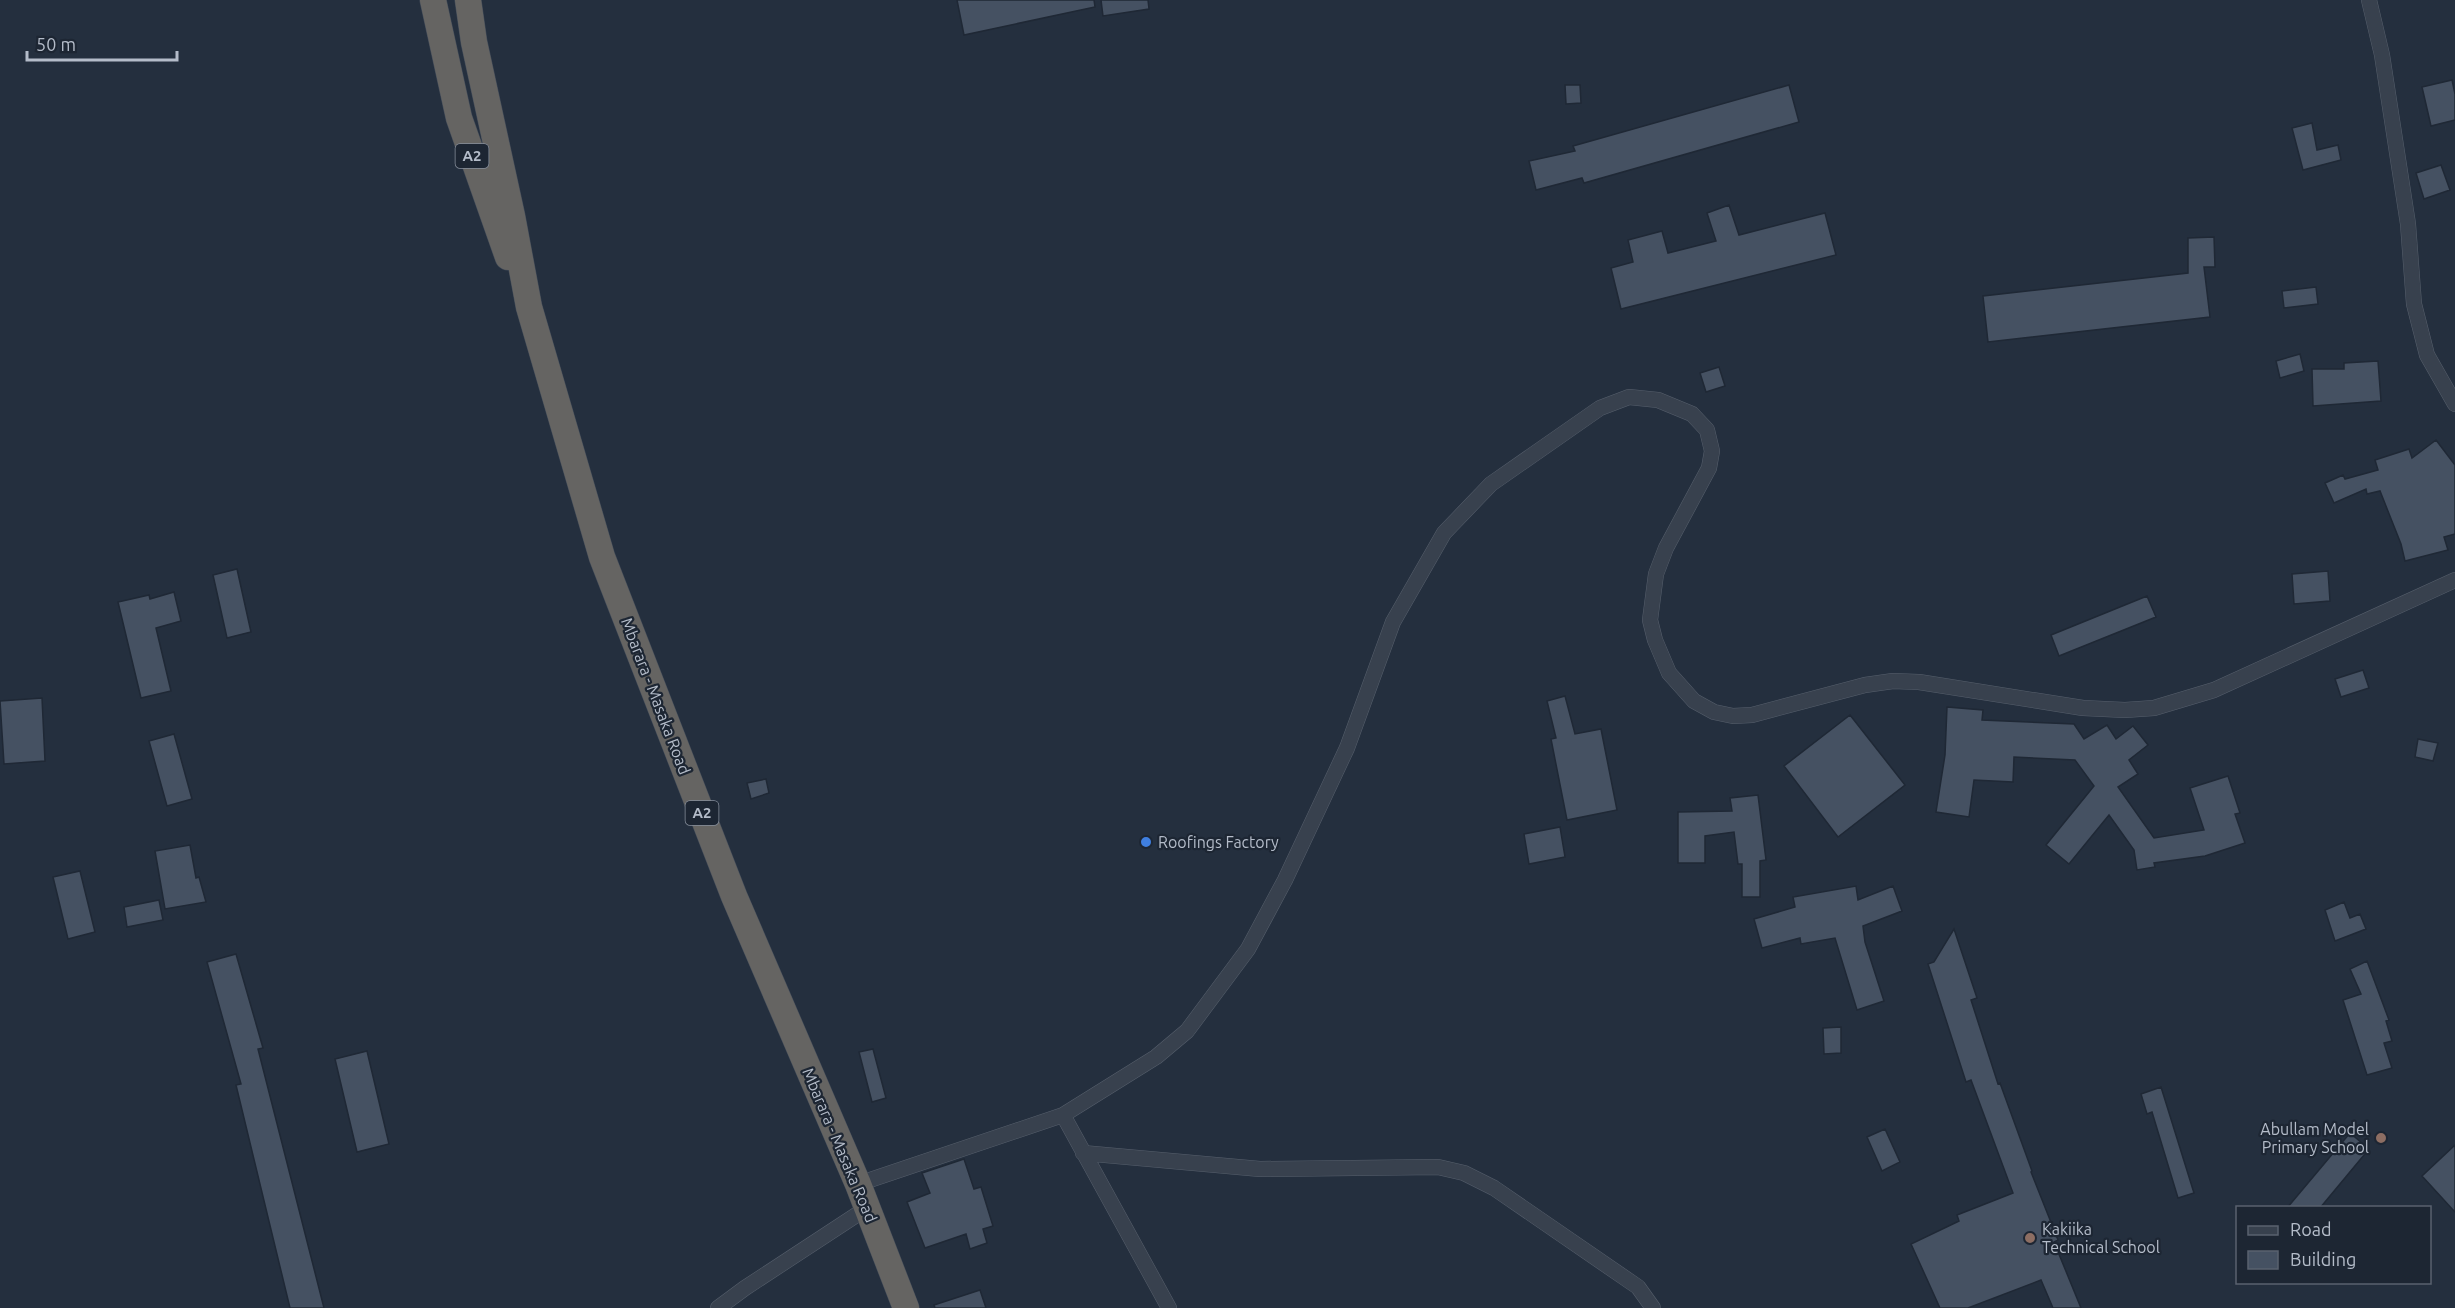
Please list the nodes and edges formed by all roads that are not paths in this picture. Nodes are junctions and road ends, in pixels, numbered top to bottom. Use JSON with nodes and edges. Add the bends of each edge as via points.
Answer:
{"nodes":[{"id":1,"x":433,"y":0,"type":"edge"},
{"id":2,"x":468,"y":0,"type":"edge"},
{"id":3,"x":2369,"y":0,"type":"edge"},
{"id":4,"x":529,"y":307,"type":"junction"},
{"id":5,"x":2455,"y":404,"type":"edge"},
{"id":6,"x":2455,"y":580,"type":"edge"},
{"id":7,"x":1063,"y":1115,"type":"junction"},
{"id":8,"x":1083,"y":1153,"type":"junction"},
{"id":9,"x":858,"y":1184,"type":"junction"},
{"id":10,"x":867,"y":1208,"type":"junction"},
{"id":11,"x":718,"y":1308,"type":"edge"},
{"id":12,"x":906,"y":1308,"type":"edge"},
{"id":13,"x":1169,"y":1308,"type":"edge"},
{"id":14,"x":1653,"y":1308,"type":"edge"}],
"edges":[{"from":1,"to":4,"type":"highway","name":"Mbarara - Masaka Road","number":"A2","via":[[459,118],[498,232]]},
{"from":2,"to":4,"type":"highway","name":"Mbarara - Masaka Road","number":"A2"},
{"from":3,"to":5,"type":"street","via":[[2382,56],[2408,224],[2414,304],[2427,355]]},
{"from":4,"to":9,"type":"highway","name":"Mbarara - Masaka Road","number":"A2","via":[[602,557],[734,896]]},
{"from":6,"to":7,"type":"street","via":[[2214,690],[2154,708],[2083,708],[1893,681],[1752,715],[1723,714],[1694,701],[1669,673],[1650,620],[1656,574],[1666,548],[1709,468],[1712,451],[1707,430],[1692,414],[1658,399],[1629,397],[1600,408],[1491,484],[1443,533],[1393,622],[1347,748],[1248,949],[1187,1031],[1156,1058]]},
{"from":7,"to":8,"type":"street"},
{"from":7,"to":9,"type":"street"},
{"from":8,"to":13,"type":"street"},
{"from":8,"to":14,"type":"street","via":[[1260,1169],[1438,1167],[1464,1173],[1494,1188],[1638,1287]]},
{"from":9,"to":10,"type":"highway","name":"Mbarara - Masaka Road","number":"A2"},
{"from":10,"to":11,"type":"street"},
{"from":10,"to":12,"type":"highway","name":"Mbarara - Masaka Road","number":"A2"}]}
